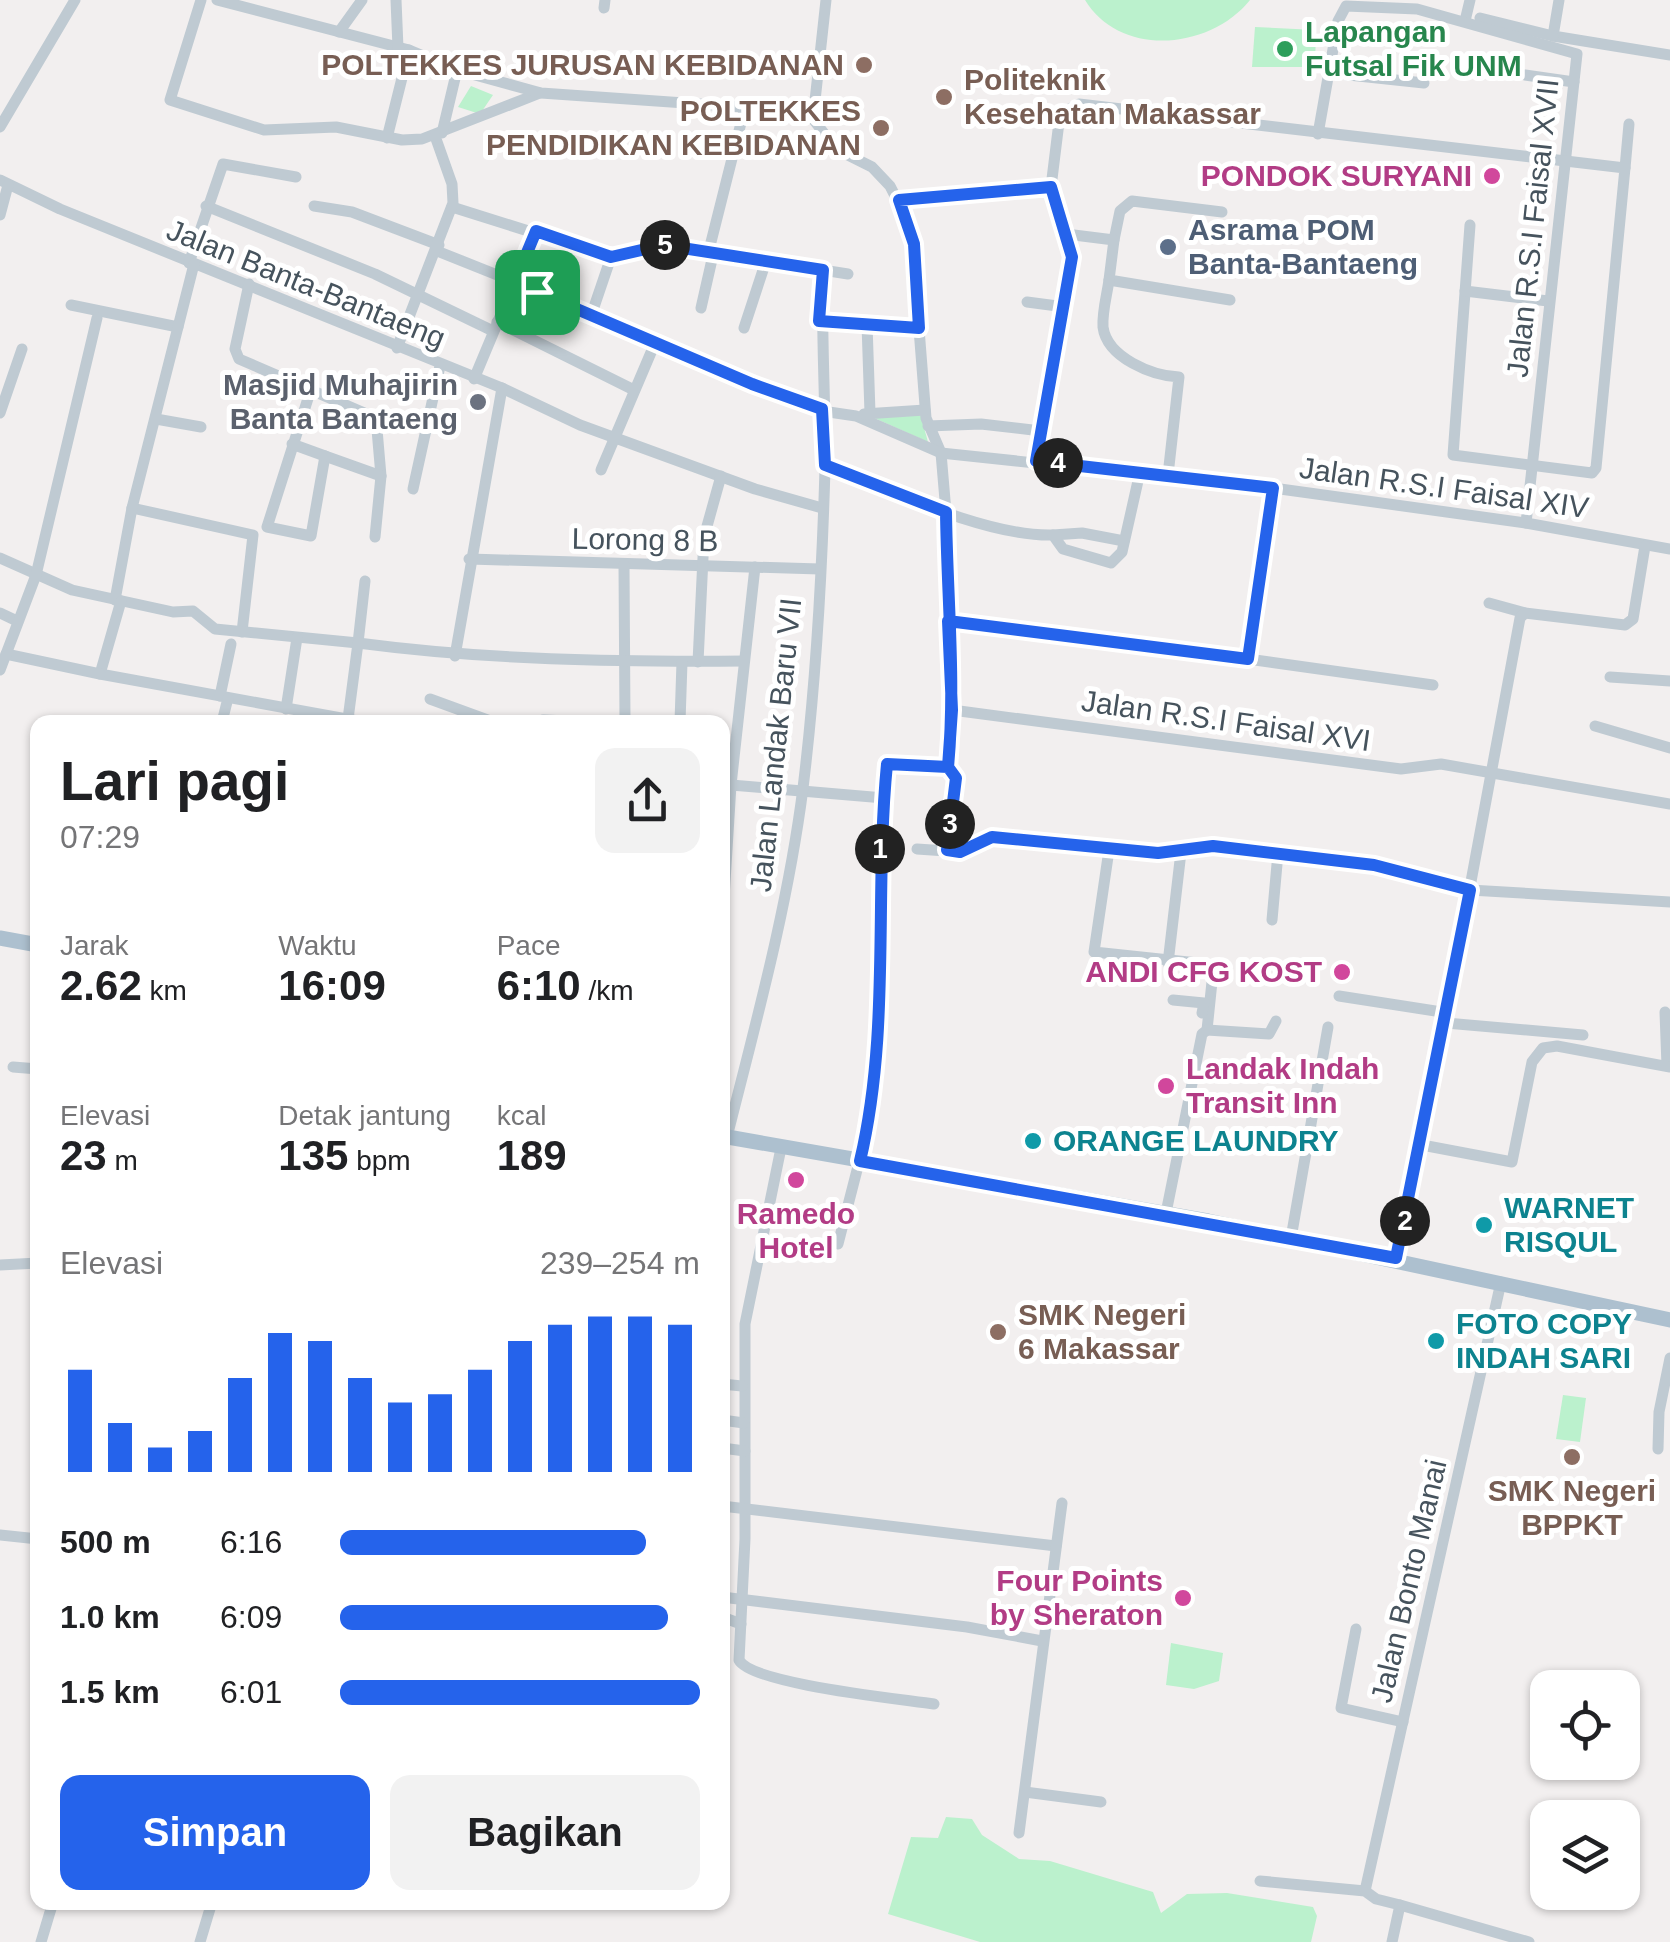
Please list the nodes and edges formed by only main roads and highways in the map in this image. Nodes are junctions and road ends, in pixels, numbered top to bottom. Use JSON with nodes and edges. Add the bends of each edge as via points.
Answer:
{"nodes":[{"id":1,"x":0,"y":938,"type":"edge"},
{"id":2,"x":30,"y":943,"type":"edge"},
{"id":3,"x":730,"y":1138,"type":"edge"},
{"id":4,"x":1670,"y":1320,"type":"edge"}],
"edges":[{"from":1,"to":2,"type":"main road"},
{"from":3,"to":4,"type":"main road","via":[[1396,1258]]}]}
